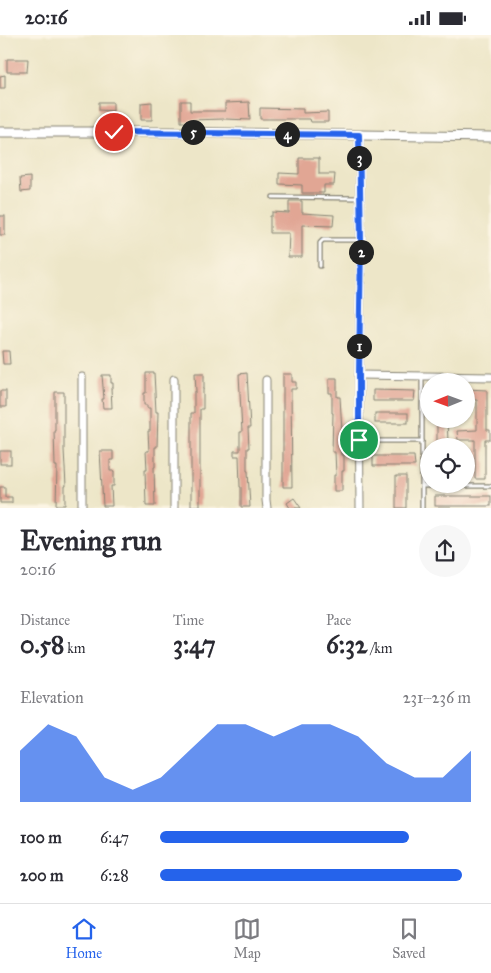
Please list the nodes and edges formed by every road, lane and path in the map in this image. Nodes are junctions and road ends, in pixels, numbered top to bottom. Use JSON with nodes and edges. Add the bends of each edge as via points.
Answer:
{"nodes":[{"id":1,"x":0,"y":132,"type":"edge"},
{"id":2,"x":359,"y":135,"type":"junction"},
{"id":3,"x":491,"y":137,"type":"edge"},
{"id":4,"x":274,"y":197,"type":"dead end"},
{"id":5,"x":360,"y":198,"type":"junction"},
{"id":6,"x":361,"y":240,"type":"junction"},
{"id":7,"x":320,"y":266,"type":"dead end"},
{"id":8,"x":359,"y":375,"type":"junction"},
{"id":9,"x":420,"y":376,"type":"edge"},
{"id":10,"x":82,"y":377,"type":"dead end"},
{"id":11,"x":475,"y":377,"type":"edge"},
{"id":12,"x":491,"y":377,"type":"edge"},
{"id":13,"x":174,"y":379,"type":"dead end"},
{"id":14,"x":266,"y":380,"type":"dead end"},
{"id":15,"x":373,"y":441,"type":"dead end"},
{"id":16,"x":420,"y":441,"type":"edge"},
{"id":17,"x":475,"y":487,"type":"edge"},
{"id":18,"x":491,"y":487,"type":"edge"},
{"id":19,"x":422,"y":493,"type":"edge"},
{"id":20,"x":82,"y":508,"type":"edge"},
{"id":21,"x":174,"y":508,"type":"edge"},
{"id":22,"x":267,"y":508,"type":"edge"},
{"id":23,"x":360,"y":508,"type":"edge"},
{"id":24,"x":422,"y":508,"type":"edge"}],
"edges":[{"from":1,"to":2,"type":"street"},
{"from":2,"to":3,"type":"street"},
{"from":2,"to":5,"type":"street"},
{"from":4,"to":5,"type":"lane"},
{"from":5,"to":6,"type":"street"},
{"from":6,"to":7,"type":"lane","via":[[323,240],[320,243]]},
{"from":6,"to":8,"type":"street"},
{"from":8,"to":9,"type":"street"},
{"from":8,"to":23,"type":"street"},
{"from":10,"to":20,"type":"street"},
{"from":11,"to":12,"type":"street"},
{"from":13,"to":21,"type":"street"},
{"from":14,"to":22,"type":"street"},
{"from":15,"to":16,"type":"lane"},
{"from":17,"to":18,"type":"lane"},
{"from":19,"to":24,"type":"lane"}]}
